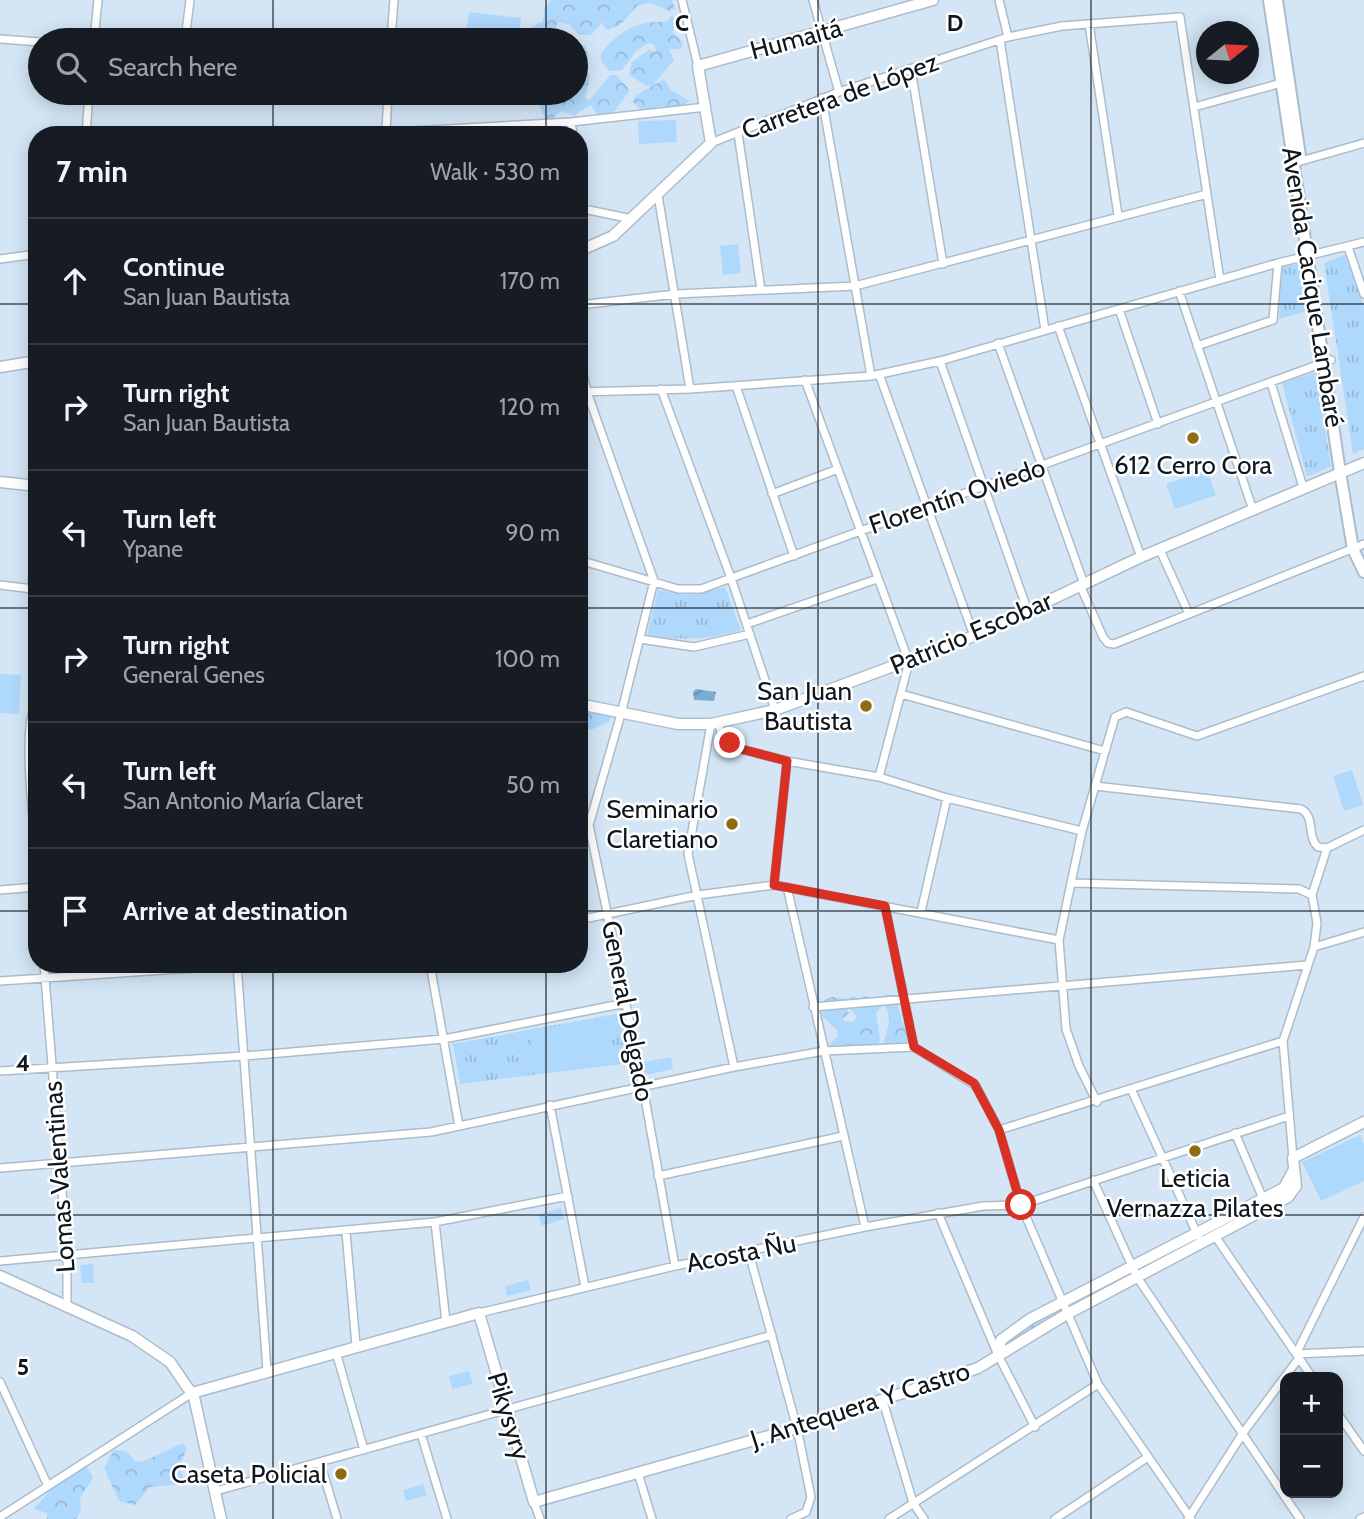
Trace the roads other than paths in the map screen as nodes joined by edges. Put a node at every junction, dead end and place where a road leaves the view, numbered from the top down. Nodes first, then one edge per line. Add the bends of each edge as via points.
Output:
1 (98, 0) edge
2 (190, 0) edge
3 (394, 0) edge
4 (682, 0) edge
5 (813, 0) edge
6 (933, 0) edge
7 (999, 0) edge
8 (1269, 0) edge
9 (1277, 0) edge
10 (1089, 24) junction
11 (95, 28) edge
12 (186, 28) edge
13 (392, 28) edge
14 (822, 32) junction
15 (0, 38) edge
16 (1004, 38) junction
17 (28, 42) edge
18 (698, 66) junction
19 (911, 69) junction
20 (1285, 82) junction
21 (839, 92) junction
22 (822, 98) junction
23 (88, 105) edge
24 (387, 105) edge
25 (706, 107) junction
26 (1195, 107) junction
27 (571, 122) junction
28 (87, 126) edge
29 (386, 126) edge
30 (497, 126) edge
31 (572, 126) edge
32 (738, 133) junction
33 (711, 143) junction
34 (1364, 143) edge
35 (1298, 162) junction
36 (1208, 194) junction
37 (658, 195) junction
38 (588, 209) edge
39 (1118, 215) junction
40 (633, 220) junction
41 (1029, 239) junction
42 (1364, 242) edge
43 (588, 247) edge
44 (1348, 247) junction
45 (28, 255) edge
46 (1311, 255) junction
47 (0, 259) edge
48 (1278, 263) junction
49 (943, 264) junction
50 (1220, 280) junction
51 (855, 286) junction
52 (761, 290) junction
53 (1180, 291) junction
54 (676, 294) junction
55 (1364, 294) edge
56 (588, 304) edge
57 (1119, 309) junction
58 (1058, 326) junction
59 (1045, 330) junction
60 (998, 343) junction
61 (1197, 346) junction
62 (940, 361) junction
63 (1327, 361) junction
64 (28, 363) edge
65 (0, 367) edge
66 (875, 375) junction
67 (805, 380) junction
68 (1271, 383) junction
69 (736, 386) junction
70 (661, 389) junction
71 (690, 389) junction
72 (588, 392) edge
73 (1217, 403) junction
74 (588, 405) edge
75 (1158, 424) junction
76 (1101, 444) junction
77 (1364, 463) edge
78 (1044, 465) junction
79 (838, 469) junction
80 (1344, 471) junction
81 (0, 482) edge
82 (28, 485) edge
83 (983, 486) junction
84 (1303, 487) junction
85 (772, 494) junction
86 (925, 505) junction
87 (1253, 510) junction
88 (860, 529) junction
89 (1360, 549) edge
90 (1160, 550) junction
91 (794, 556) junction
92 (1141, 558) junction
93 (588, 563) edge
94 (1364, 572) edge
95 (731, 578) junction
96 (877, 579) junction
97 (654, 581) junction
98 (1082, 584) junction
99 (0, 585) edge
100 (28, 588) edge
101 (1028, 612) junction
102 (1189, 614) junction
103 (747, 624) junction
104 (750, 634) junction
105 (974, 636) junction
106 (640, 639) junction
107 (909, 662) junction
108 (1364, 676) edge
109 (901, 694) junction
110 (588, 706) edge
111 (775, 710) junction
112 (621, 714) junction
113 (715, 723) junction
114 (1105, 751) junction
115 (787, 761) junction
116 (879, 777) junction
117 (1095, 786) junction
118 (947, 798) junction
119 (1364, 830) edge
120 (1082, 831) junction
121 (1327, 848) junction
122 (1072, 883) junction
123 (774, 885) junction
124 (788, 887) junction
125 (28, 888) edge
126 (0, 890) edge
127 (698, 895) junction
128 (1312, 895) junction
129 (885, 906) junction
130 (920, 912) junction
131 (609, 914) junction
132 (588, 918) edge
133 (1364, 932) edge
134 (1059, 940) junction
135 (1314, 947) junction
136 (1307, 965) junction
137 (45, 973) edge
138 (119, 973) edge
139 (238, 973) edge
140 (432, 973) edge
141 (45, 978) junction
142 (0, 981) edge
143 (1061, 984) junction
144 (902, 999) junction
145 (626, 1003) junction
146 (813, 1007) junction
147 (444, 1039) junction
148 (1283, 1041) junction
149 (914, 1047) junction
150 (824, 1051) junction
151 (244, 1056) junction
152 (734, 1067) junction
153 (51, 1068) junction
154 (0, 1071) edge
155 (643, 1087) junction
156 (1132, 1091) junction
157 (1097, 1102) junction
158 (550, 1105) junction
159 (1289, 1116) junction
160 (1364, 1122) edge
161 (459, 1126) junction
162 (999, 1130) junction
163 (1235, 1133) junction
164 (844, 1136) junction
165 (250, 1148) junction
166 (1161, 1156) junction
167 (57, 1162) junction
168 (1293, 1163) junction
169 (0, 1168) edge
170 (658, 1176) junction
171 (1093, 1180) junction
172 (568, 1196) junction
173 (1265, 1203) junction
174 (1021, 1205) junction
175 (938, 1213) junction
176 (1364, 1217) edge
177 (435, 1222) junction
178 (865, 1227) junction
179 (346, 1231) junction
180 (1215, 1236) junction
181 (257, 1237) junction
182 (1199, 1238) junction
183 (749, 1253) junction
184 (66, 1255) junction
185 (0, 1261) edge
186 (675, 1266) junction
187 (1134, 1272) junction
188 (0, 1276) edge
189 (585, 1287) junction
190 (1063, 1303) junction
191 (67, 1307) junction
192 (479, 1314) junction
193 (1067, 1314) junction
194 (446, 1322) junction
195 (772, 1335) junction
196 (356, 1345) junction
197 (1364, 1351) edge
198 (336, 1352) junction
199 (998, 1355) junction
200 (1297, 1356) junction
201 (267, 1370) junction
202 (1308, 1372) edge
203 (0, 1382) edge
204 (1098, 1384) junction
205 (192, 1393) junction
206 (883, 1401) junction
207 (506, 1410) junction
208 (1343, 1421) edge
209 (797, 1427) junction
210 (1035, 1427) junction
211 (1243, 1433) junction
212 (421, 1434) junction
213 (364, 1450) junction
214 (1364, 1451) edge
215 (1148, 1457) junction
216 (320, 1462) junction
217 (638, 1473) junction
218 (48, 1486) junction
219 (216, 1491) junction
220 (534, 1502) junction
221 (913, 1503) junction
222 (0, 1517) edge
223 (1190, 1518) edge
224 (221, 1519) edge
225 (337, 1519) edge
226 (447, 1519) edge
227 (540, 1519) edge
228 (652, 1519) edge
229 (791, 1519) edge
230 (889, 1519) edge
231 (924, 1519) edge
232 (1055, 1519) edge
233 (1300, 1519) edge

1 - 11 street
2 - 12 street
3 - 13 street
4 - 18 street
5 - 14 street
6 - 14 street, Humaitá
7 - 16 street
8 - 20 main road, Avenida Cacique Lambaré
9 - 20 main road, Avenida Cacique Lambaré
10 - 16 street, Carretera de López
10 - 26 street, Carretera de López via 1181,17
10 - 39 street
14 - 18 street, Humaitá
14 - 21 street
15 - 17 street
16 - 19 street, Carretera de López
16 - 41 street
18 - 25 street
19 - 21 street, Carretera de López
19 - 49 street
20 - 26 street
20 - 35 main road, Avenida Cacique Lambaré
21 - 22 street, Carretera de López
22 - 32 street, Carretera de López
22 - 51 street
23 - 28 street
24 - 29 street
25 - 27 street
25 - 33 street
26 - 36 street
27 - 30 street
27 - 31 street
32 - 33 street, Carretera de López
32 - 52 street
33 - 37 street, Carretera de López
34 - 35 street
35 - 46 main road, Avenida Cacique Lambaré
36 - 39 street
36 - 50 street
37 - 40 street, Carretera de López
37 - 54 street
38 - 40 street
39 - 41 street
40 - 43 street, Carretera de López
41 - 49 street
41 - 59 street
42 - 44 street
44 - 46 street
44 - 55 street
45 - 47 street
46 - 48 street
46 - 63 main road, Avenida Cacique Lambaré
48 - 50 street
48 - 61 street via 1272,320
49 - 51 street
50 - 53 street
51 - 52 street
51 - 66 street
52 - 54 street
53 - 57 street
53 - 61 street
54 - 56 street
54 - 71 street
57 - 58 street
57 - 75 street
58 - 59 street
58 - 76 street
59 - 60 street
60 - 62 street
60 - 78 street
61 - 73 street
62 - 66 street
62 - 83 street
63 - 68 street, Florentín Oviedo
63 - 80 main road, Avenida Cacique Lambaré
64 - 65 street
66 - 67 street
66 - 86 street
67 - 69 street
67 - 79 street
68 - 73 street, Florentín Oviedo
68 - 84 street
69 - 71 street
69 - 85 street
70 - 71 street
70 - 72 street
70 - 95 street
73 - 75 street, Florentín Oviedo
73 - 87 street
74 - 97 street
75 - 76 street, Florentín Oviedo
76 - 78 street, Florentín Oviedo
76 - 92 street
77 - 80 street, Patricio Escobar
78 - 83 street, Florentín Oviedo
78 - 98 street
79 - 85 street
79 - 88 street
80 - 84 street, Patricio Escobar
80 - 89 main road, Avenida Cacique Lambaré
81 - 82 street
83 - 86 street, Florentín Oviedo
83 - 101 street
84 - 87 street, Patricio Escobar
85 - 91 street
86 - 88 street, Florentín Oviedo
86 - 105 street
87 - 90 street, Patricio Escobar
88 - 91 street, Florentín Oviedo
88 - 96 street
89 - 94 main road, Avenida Cacique Lambaré
89 - 102 street
90 - 92 street, Patricio Escobar
90 - 102 street
91 - 95 street, Florentín Oviedo
92 - 98 street, Patricio Escobar
93 - 97 street, Florentín Oviedo
95 - 97 street, Florentín Oviedo via 691,589
95 - 103 street
96 - 103 street
96 - 107 street
97 - 106 street, General Delgado
98 - 101 street, Patricio Escobar
98 - 102 street via 1106,642 1114,644
99 - 100 street
101 - 105 street, Patricio Escobar
103 - 104 street
104 - 106 street via 694,647
104 - 111 street
105 - 107 street, Patricio Escobar
106 - 112 street, General Delgado
107 - 109 street
107 - 111 street, Patricio Escobar
108 - 114 street via 1197,736 1120,712
109 - 114 street
109 - 116 street
110 - 112 street, Patricio Escobar
111 - 113 street, Patricio Escobar
112 - 113 street, Patricio Escobar via 678,724
112 - 131 street, General Delgado via 589,825
113 - 115 street via 737,748
113 - 127 street via 688,852
114 - 117 street
115 - 116 street
115 - 123 street
116 - 118 street
117 - 120 street
117 - 121 street via 1301,808 1308,814 1313,843
118 - 120 street
118 - 130 street
119 - 121 street
120 - 122 street
121 - 128 street
122 - 128 street via 1299,889
122 - 134 street
123 - 124 street
123 - 127 street
124 - 129 street
124 - 146 street
125 - 126 street
127 - 131 street
127 - 152 street
128 - 135 street via 1317,923
129 - 130 street
129 - 144 street
130 - 134 street
131 - 132 street
131 - 145 street, General Delgado
133 - 135 street
134 - 143 street
135 - 136 street
136 - 143 street
136 - 148 street
137 - 141 street, Lomas Valentinas
138 - 141 street
139 - 151 street
140 - 147 street
141 - 142 street
141 - 153 street, Lomas Valentinas
143 - 144 street
143 - 157 street via 1069,1040
144 - 146 street
144 - 149 street
145 - 147 street
145 - 155 street, General Delgado
146 - 150 street
147 - 151 street
147 - 161 street
148 - 156 street
148 - 159 street
149 - 150 street
149 - 162 street via 974,1083
150 - 152 street
150 - 164 street
151 - 153 street
151 - 165 street
152 - 155 street
153 - 154 street
153 - 167 street, Lomas Valentinas
155 - 158 street
155 - 170 street, General Delgado
156 - 157 street
156 - 166 street
157 - 162 street
158 - 161 street
158 - 172 street
159 - 163 street, Acosta Ñu
159 - 168 street
160 - 168 street
161 - 165 street
162 - 174 street
163 - 166 street, Acosta Ñu
163 - 173 street
164 - 170 street
164 - 178 street
165 - 167 street
165 - 181 street
166 - 171 street, Acosta Ñu
166 - 182 street
167 - 169 street
167 - 184 street, Lomas Valentinas
168 - 173 street, J. Antequera Y Castro via 1293,1192
170 - 186 street, General Delgado
171 - 174 street, Acosta Ñu
171 - 187 street
172 - 177 street
172 - 189 street
173 - 180 street, J. Antequera Y Castro
173 - 182 street, J. Antequera Y Castro
174 - 175 street, Acosta Ñu
174 - 190 street
175 - 178 street, Acosta Ñu
175 - 199 street
176 - 200 street
177 - 179 street
177 - 194 street
178 - 183 street, Acosta Ñu
179 - 181 street
179 - 196 street
180 - 182 street, J. Antequera Y Castro
180 - 200 street
181 - 184 street
181 - 201 street
182 - 187 street, J. Antequera Y Castro
183 - 186 street, Acosta Ñu
183 - 195 street
184 - 185 street
184 - 191 street, Lomas Valentinas
186 - 189 street, Acosta Ñu
187 - 190 street, J. Antequera Y Castro
187 - 193 street, J. Antequera Y Castro
187 - 211 street
188 - 191 street
189 - 192 street, Acosta Ñu
190 - 193 street
190 - 199 street, J. Antequera Y Castro via 1001,1340
191 - 205 street via 132,1336 170,1362
192 - 194 street, Acosta Ñu
192 - 207 street, Pikysyry
193 - 199 street, J. Antequera Y Castro
193 - 204 street
194 - 196 street, Acosta Ñu
195 - 207 street
195 - 209 street
196 - 198 street, Acosta Ñu
197 - 200 street
198 - 201 street, Acosta Ñu
198 - 213 street
199 - 206 street, J. Antequera Y Castro via 978,1368
199 - 210 street
200 - 202 street
200 - 211 street
201 - 205 street, Acosta Ñu
203 - 218 street
204 - 210 street
204 - 215 street
205 - 218 street
205 - 219 street
206 - 209 street, J. Antequera Y Castro
206 - 221 street
207 - 212 street
207 - 220 street, Pikysyry
208 - 214 street
209 - 217 street, J. Antequera Y Castro
209 - 229 street via 811,1504
210 - 221 street
211 - 223 street
211 - 233 street
212 - 213 street
212 - 226 street
213 - 216 street
215 - 223 street
215 - 232 street
216 - 219 street
216 - 225 street
217 - 220 street, J. Antequera Y Castro
217 - 228 street
218 - 222 street
219 - 224 street
220 - 227 street, Pikysyry
221 - 230 street
221 - 231 street

